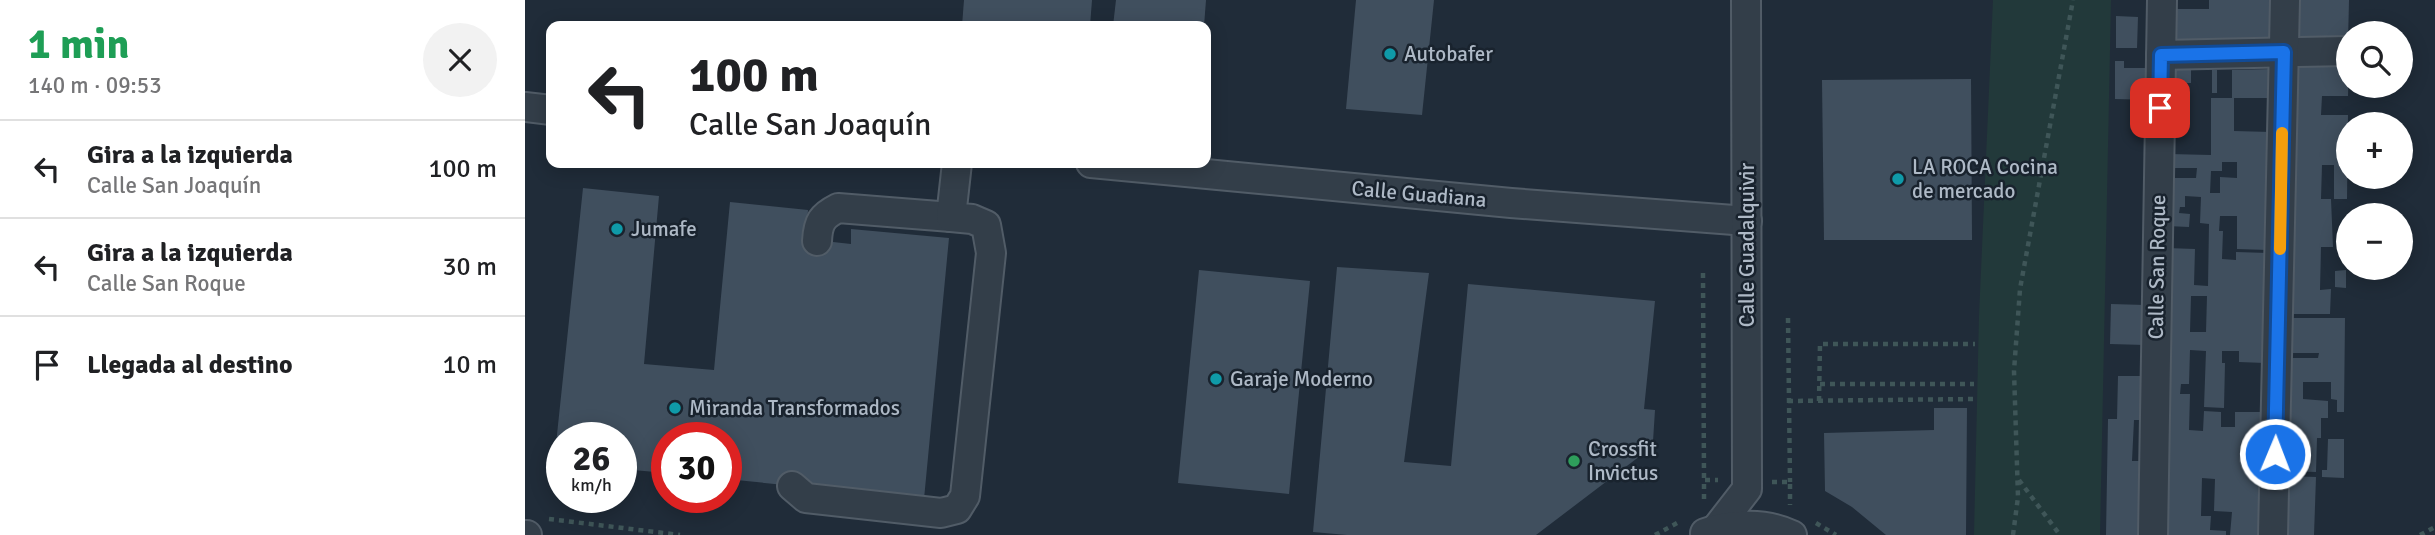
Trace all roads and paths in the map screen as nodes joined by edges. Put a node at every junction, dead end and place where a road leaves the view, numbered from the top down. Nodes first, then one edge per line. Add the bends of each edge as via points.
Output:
1 (1746, 0) edge
2 (2073, 0) edge
3 (2162, 0) edge
4 (2285, 0) edge
5 (2336, 51) edge
6 (2284, 52) junction
7 (2161, 55) junction
8 (525, 107) edge
9 (546, 109) edge
10 (956, 168) edge
11 (1144, 168) edge
12 (951, 217) junction
13 (1747, 221) junction
14 (817, 241) dead end
15 (1703, 273) dead end
16 (1789, 318) dead end
17 (1975, 344) dead end
18 (1820, 384) junction
19 (1974, 384) dead end
20 (1975, 399) dead end
21 (1789, 401) junction
22 (1819, 401) junction
23 (2018, 479) junction
24 (1704, 480) dead end
25 (1790, 482) dead end
26 (792, 486) dead end
27 (1747, 489) junction
28 (2435, 527) edge
29 (530, 529) edge
30 (1708, 532) edge
31 (1788, 533) edge
32 (680, 535) edge
33 (2013, 535) edge
34 (2060, 535) edge
35 (2153, 535) edge
36 (2273, 535) edge
37 (2420, 535) edge

1 - 13 street, Calle Guadalquivir
2 - 23 path via 2020,289 2014,371
3 - 7 street, Calle San Roque
4 - 6 street
5 - 6 street
6 - 7 street
6 - 36 street
7 - 35 street, Calle San Roque
8 - 9 street
10 - 12 street
11 - 13 street, Calle Guadiana
12 - 14 street via 838,208 824,215
12 - 26 street via 986,225 991,253 965,496 957,509 941,513 806,498
13 - 27 street, Calle Guadalquivir
15 - 24 path
16 - 21 path
17 - 18 path via 1820,344
18 - 19 path
18 - 22 path
20 - 22 path
21 - 22 path
21 - 25 path
23 - 33 path
23 - 34 path
27 - 30 street
27 - 31 street
28 - 37 path
29 - 32 path via 599,527
30 - 31 street via 1754,526

